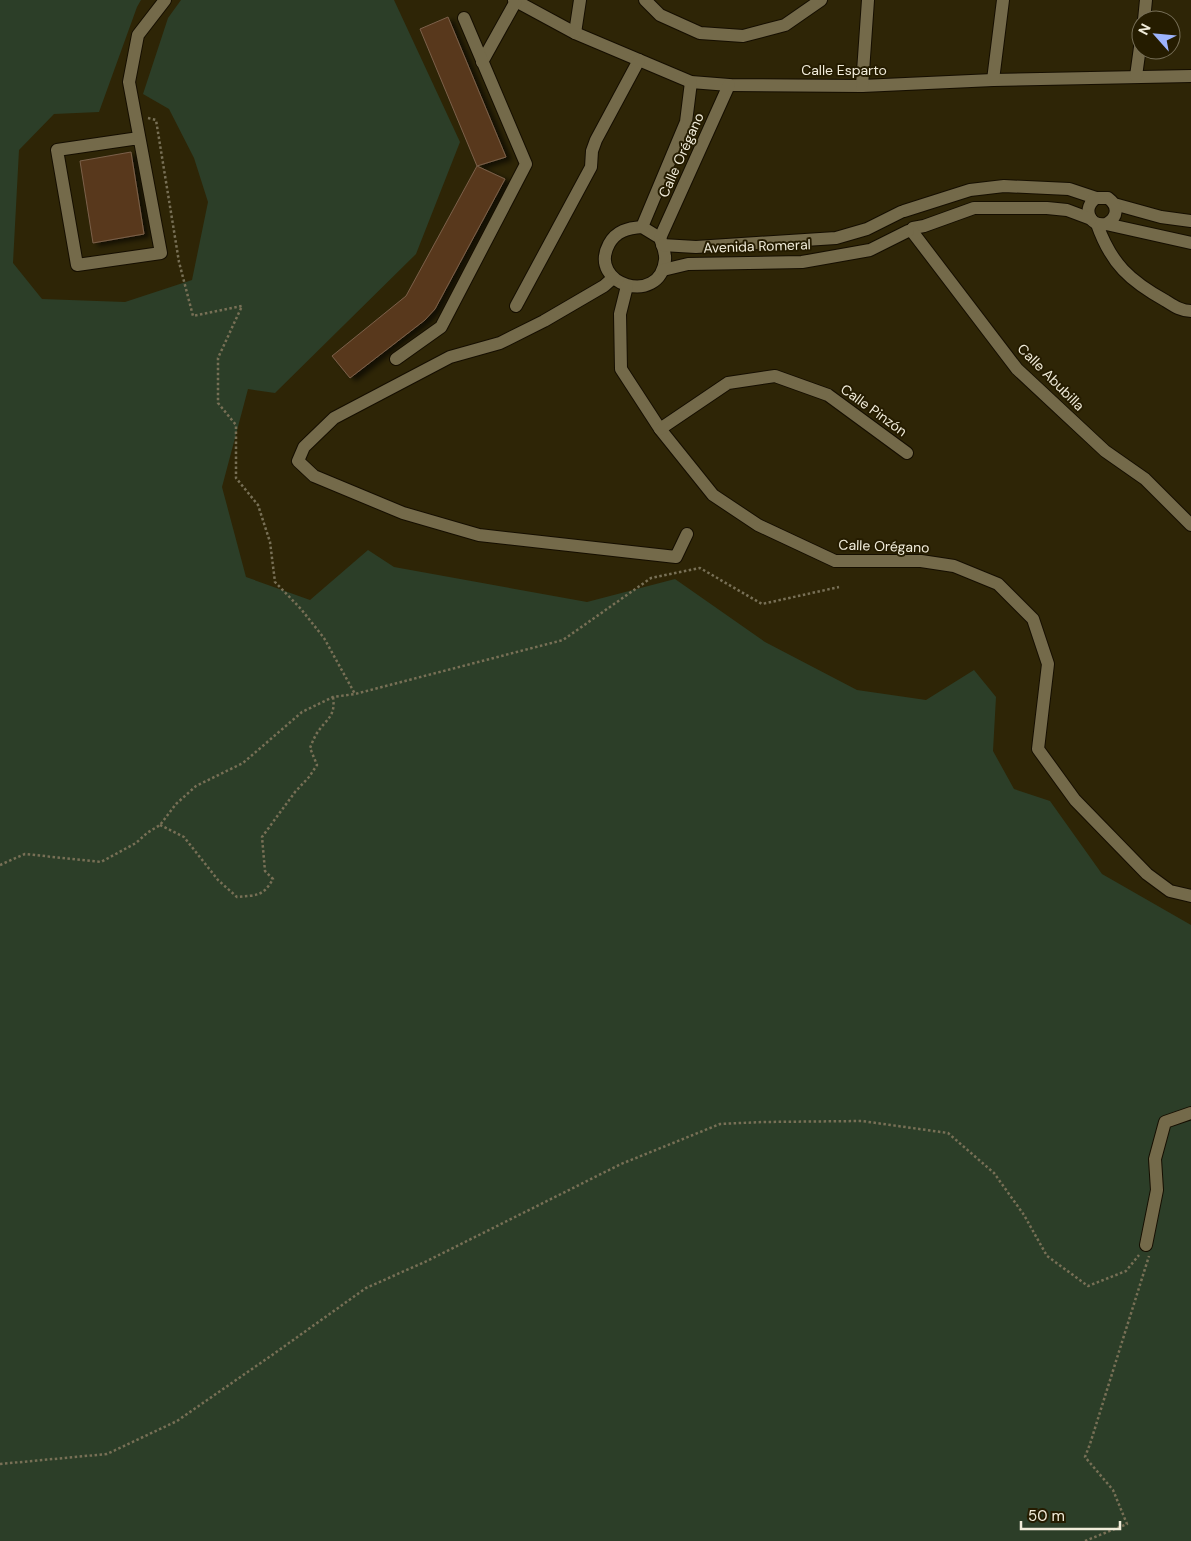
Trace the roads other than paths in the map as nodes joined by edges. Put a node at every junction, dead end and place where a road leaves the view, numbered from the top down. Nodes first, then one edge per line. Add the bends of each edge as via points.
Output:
1 (165, 0) edge
2 (580, 0) edge
3 (645, 0) edge
4 (821, 0) edge
5 (868, 0) edge
6 (1003, 0) edge
7 (515, 1) edge
8 (464, 18) dead end
9 (574, 32) junction
10 (639, 60) junction
11 (1138, 60) edge
12 (482, 62) junction
13 (1136, 76) junction
14 (1191, 76) edge
15 (994, 80) junction
16 (691, 82) junction
17 (729, 85) junction
18 (862, 86) junction
19 (139, 138) junction
20 (1096, 198) junction
21 (1114, 204) junction
22 (902, 212) junction
23 (1191, 221) edge
24 (1098, 223) junction
25 (642, 227) junction
26 (911, 230) junction
27 (661, 241) junction
28 (1191, 243) edge
29 (662, 270) junction
30 (613, 278) junction
31 (627, 286) junction
32 (516, 306) dead end
33 (1191, 311) edge
34 (396, 359) dead end
35 (660, 429) junction
36 (907, 452) dead end
37 (1191, 525) edge
38 (687, 534) dead end
39 (1191, 896) edge
40 (1191, 1114) edge
41 (1146, 1245) road end

1 - 19 street via 138,35 129,82
2 - 9 street
3 - 4 street via 660,15 700,33 743,36 785,25
5 - 18 street
6 - 15 street
7 - 9 street, Calle Esparto
7 - 12 street
8 - 12 street
9 - 10 street, Calle Esparto
10 - 16 street, Calle Esparto
10 - 32 street via 596,140 591,168
11 - 13 street
12 - 34 street via 526,164 441,327
13 - 14 street, Calle Esparto
13 - 15 street, Calle Esparto
15 - 18 street, Calle Esparto
16 - 17 street, Calle Esparto
16 - 25 street, Calle Orégano via 686,122
17 - 18 street, Calle Esparto
17 - 27 street, Calle Orégano
19 - 19 street via 161,253 77,265 57,150
20 - 21 street via 1104,197
20 - 22 street, Avenida Romeral via 1069,189 1004,186 970,190
20 - 24 street via 1088,208
21 - 23 street via 1161,217
21 - 24 street via 1113,220
22 - 26 street, Calle Abubilla via 895,223 898,229
22 - 27 street, Avenida Romeral via 867,229 836,238 696,247
24 - 26 street, Avenida Romeral via 1067,210 974,208
24 - 28 street, Avenida Romeral
24 - 33 street via 1106,246 1120,268 1149,292 1184,311
25 - 27 street
25 - 30 street via 630,228 612,239 605,259
26 - 29 street, Avenida Romeral via 870,250 802,262 688,264
26 - 37 street, Calle Abubilla via 1017,369 1105,451 1145,479
27 - 29 street via 665,260
29 - 31 street via 649,284
30 - 31 street
30 - 38 street via 500,344 450,357 334,418 304,447 298,461 314,476 403,513 479,535 676,557
31 - 35 street, Calle Orégano via 620,314 621,369
35 - 36 street, Calle Pinzón via 728,383 775,376 828,395
35 - 39 street, Calle Orégano via 713,495 758,525 834,561 930,562 954,566 998,584 1033,619 1048,664 1038,749 1075,800 1147,874 1170,891
40 - 41 street via 1165,1122 1155,1159 1157,1190

